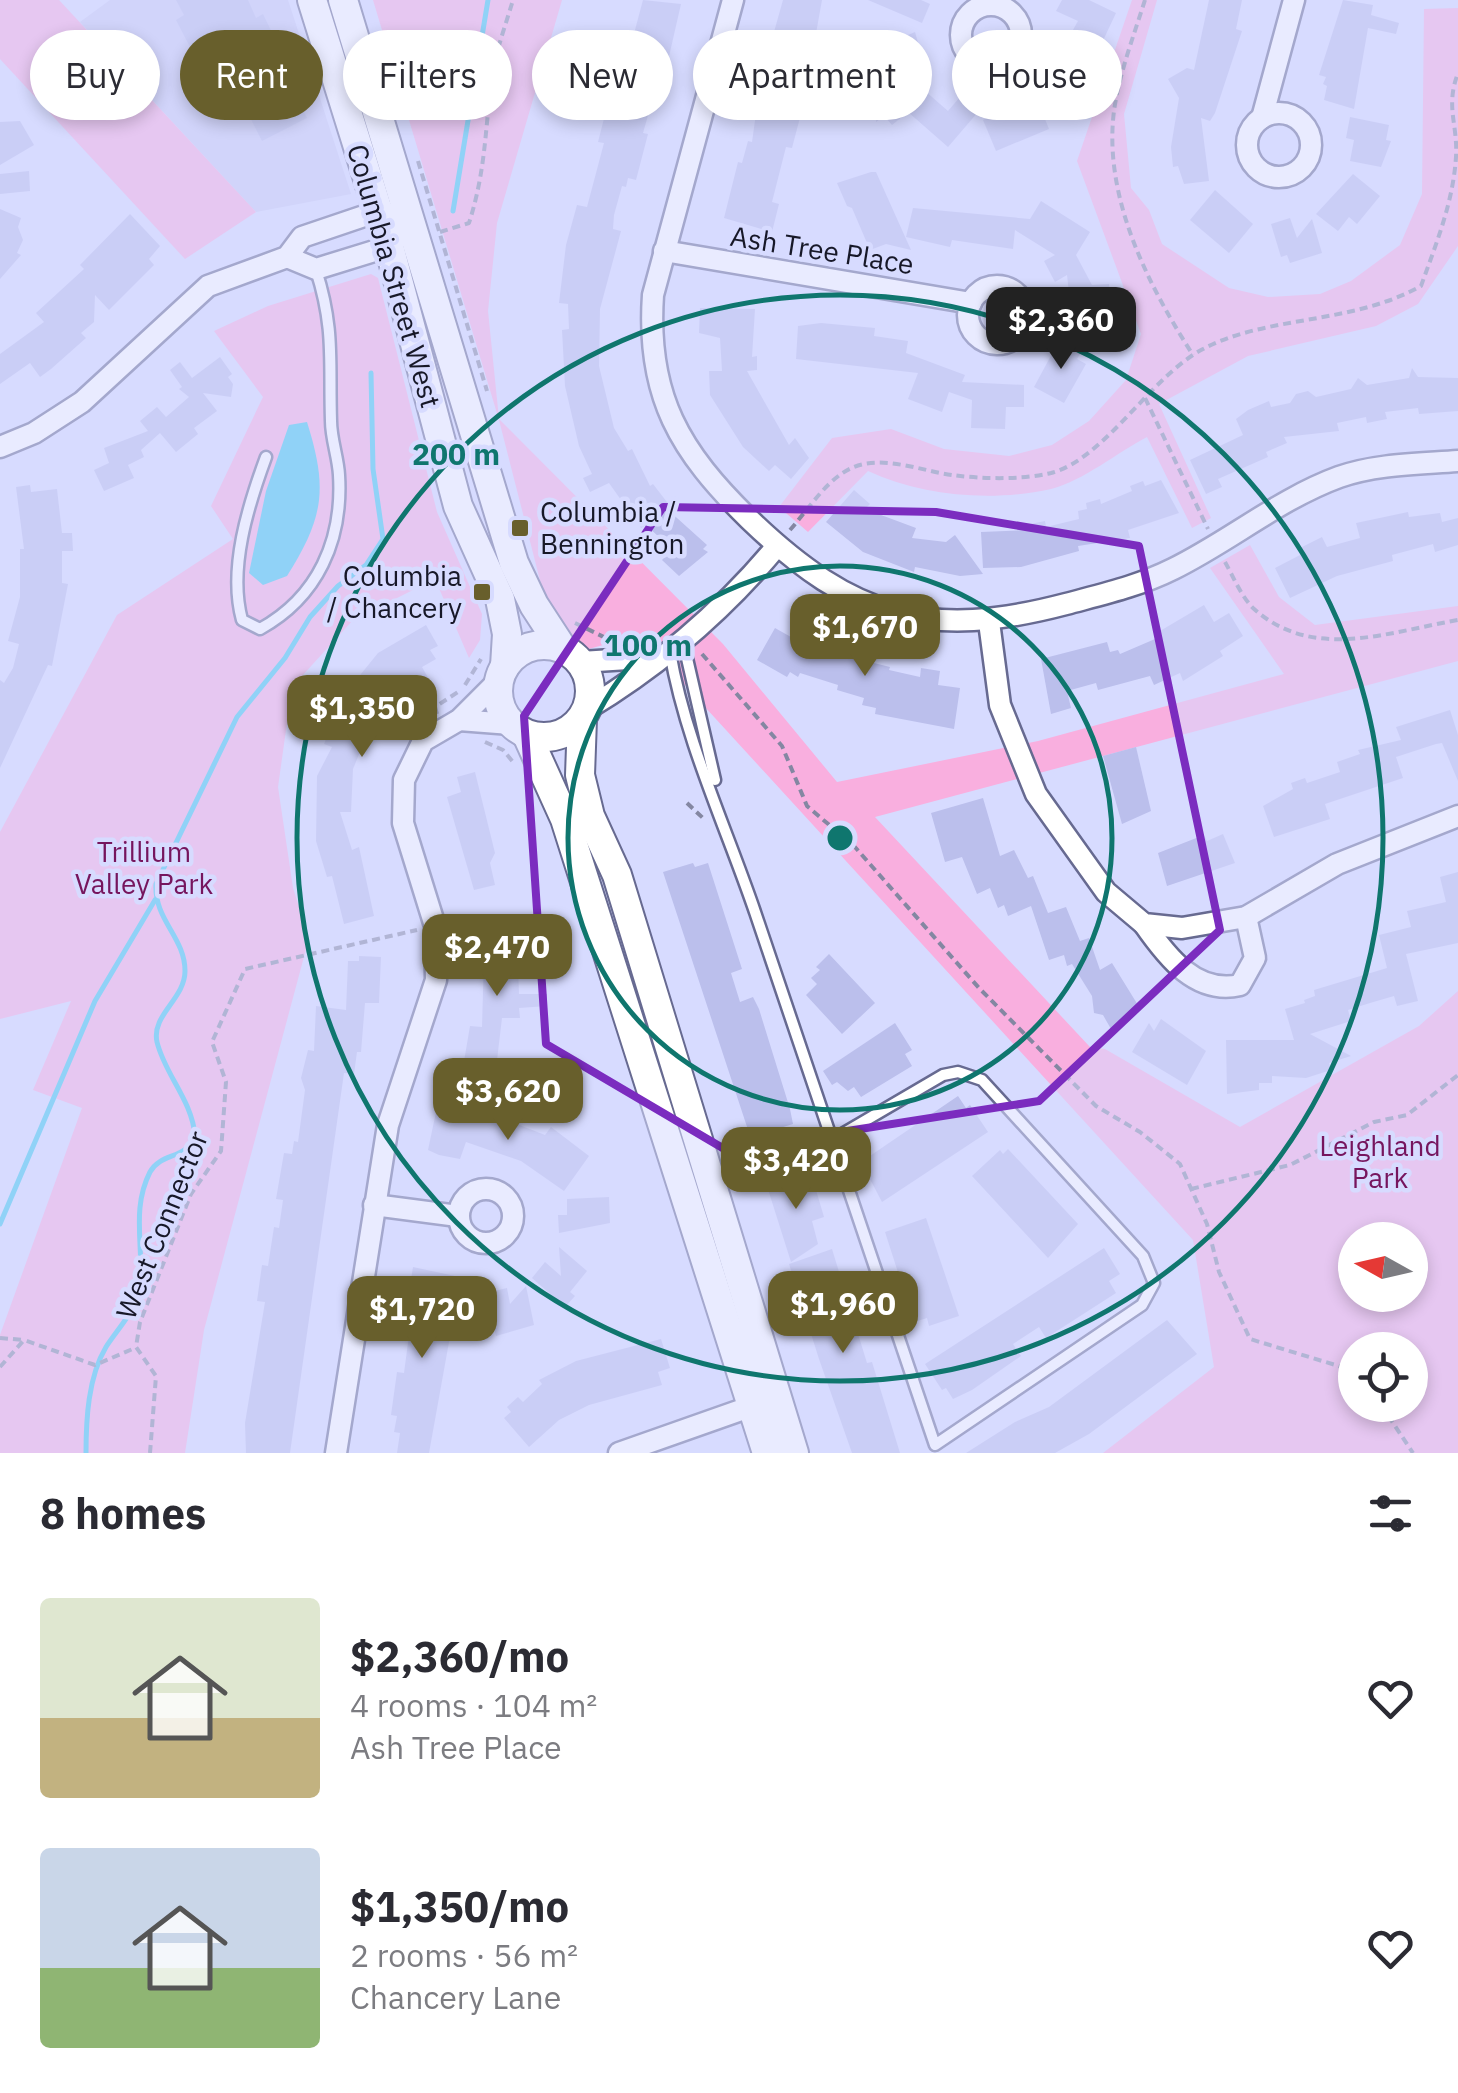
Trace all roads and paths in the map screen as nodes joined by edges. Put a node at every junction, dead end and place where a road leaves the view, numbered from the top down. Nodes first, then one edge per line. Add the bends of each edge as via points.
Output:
1 (312, 0) edge
2 (342, 0) edge
3 (513, 0) edge
4 (733, 0) edge
5 (1146, 0) edge
6 (1294, 0) edge
7 (1458, 73) edge
8 (1262, 118) dead end
9 (378, 211) junction
10 (411, 219) junction
11 (440, 232) dead end
12 (389, 246) junction
13 (664, 252) junction
14 (287, 257) junction
15 (316, 268) junction
16 (970, 303) dead end
17 (1192, 355) junction
18 (1145, 398) junction
19 (0, 446) edge
20 (266, 458) dead end
21 (1458, 462) edge
22 (1209, 532) dead end
23 (783, 538) junction
24 (1223, 558) dead end
25 (814, 604) dead end
26 (569, 617) dead end
27 (1458, 620) edge
28 (989, 622) junction
29 (627, 636) dead end
30 (794, 640) dead end
31 (676, 646) junction
32 (572, 655) junction
33 (496, 666) junction
34 (434, 707) dead end
35 (584, 714) junction
36 (459, 720) junction
37 (519, 729) junction
38 (478, 738) dead end
39 (522, 772) dead end
40 (1458, 816) edge
41 (727, 830) junction
42 (1246, 917) junction
43 (1144, 924) junction
44 (435, 926) junction
45 (1458, 1075) edge
46 (832, 1140) junction
47 (709, 1178) junction
48 (1191, 1188) junction
49 (374, 1205) junction
50 (458, 1216) dead end
51 (0, 1338) edge
52 (24, 1340) junction
53 (136, 1347) junction
54 (1338, 1365) edge
55 (0, 1367) edge
56 (764, 1402) junction
57 (1392, 1422) edge
58 (933, 1449) edge
59 (150, 1453) edge
60 (336, 1453) edge
61 (618, 1453) edge
62 (767, 1453) edge
63 (794, 1453) edge
64 (1413, 1453) edge

1 - 9 main road, Columbia Street West
2 - 10 main road, Columbia Street West
3 - 11 path via 490,81 489,139 476,204 469,224
4 - 13 street
5 - 17 path via 1114,111 1114,167 1132,240
6 - 8 street
7 - 17 path via 1449,100 1456,154 1448,210 1421,286 1386,305 1230,338
9 - 10 street
9 - 12 main road, Columbia Street West
9 - 14 street via 302,237
10 - 12 street
10 - 32 main road, Columbia Street West via 514,563 534,605
12 - 15 street
12 - 33 main road, Columbia Street West via 458,506 500,600 507,634
13 - 16 street, Ash Tree Place
13 - 23 street via 650,335 673,427 714,485
14 - 15 street
14 - 19 street via 208,286 82,402
15 - 20 lane via 331,318 331,425 340,474 336,535 320,574 288,614 260,629 242,620 234,590
17 - 18 path
18 - 22 path
18 - 23 path via 1073,464 1050,473 982,477 890,463 853,467
21 - 28 street via 1393,465 1340,477 1135,586
23 - 28 street via 819,578 876,608 925,620
23 - 31 street via 718,613
24 - 27 path via 1251,606 1291,635 1325,642
25 - 30 path via 798,620
26 - 29 path via 590,634
28 - 43 street via 1000,705 1036,794 1106,892
31 - 32 street
31 - 35 street
31 - 41 lane
31 - 41 lane via 675,681
31 - 48 path via 707,663 782,746 808,806 854,846 979,988 1096,1106 1180,1164
32 - 33 main road via 550,644 524,648
32 - 35 main road via 590,684
33 - 34 path
33 - 36 street
33 - 37 main road via 499,704
35 - 37 main road via 557,736
35 - 47 main road via 577,755 590,816 618,875
36 - 37 street
36 - 44 street via 424,741 402,791 404,823
37 - 56 main road via 565,819
38 - 39 path via 503,750
40 - 42 street via 1337,864
41 - 46 lane
42 - 43 street via 1182,928
42 - 43 street via 1255,958 1240,985 1220,990 1177,964
44 - 49 street via 436,980 388,1125
44 - 53 path, West Connector via 245,970 212,1042 226,1082 220,1151 191,1194
45 - 48 path via 1407,1115 1374,1122 1290,1165
46 - 47 lane
46 - 58 lane
46 - 58 lane via 943,1075 972,1074 1152,1273 1151,1294 1142,1305
47 - 56 main road
48 - 54 path via 1250,1339
49 - 50 street
49 - 60 street
51 - 52 path
52 - 53 path via 97,1365
52 - 55 path
53 - 59 path, West Connector via 156,1376
56 - 61 street
56 - 62 main road
56 - 63 main road
57 - 64 path

